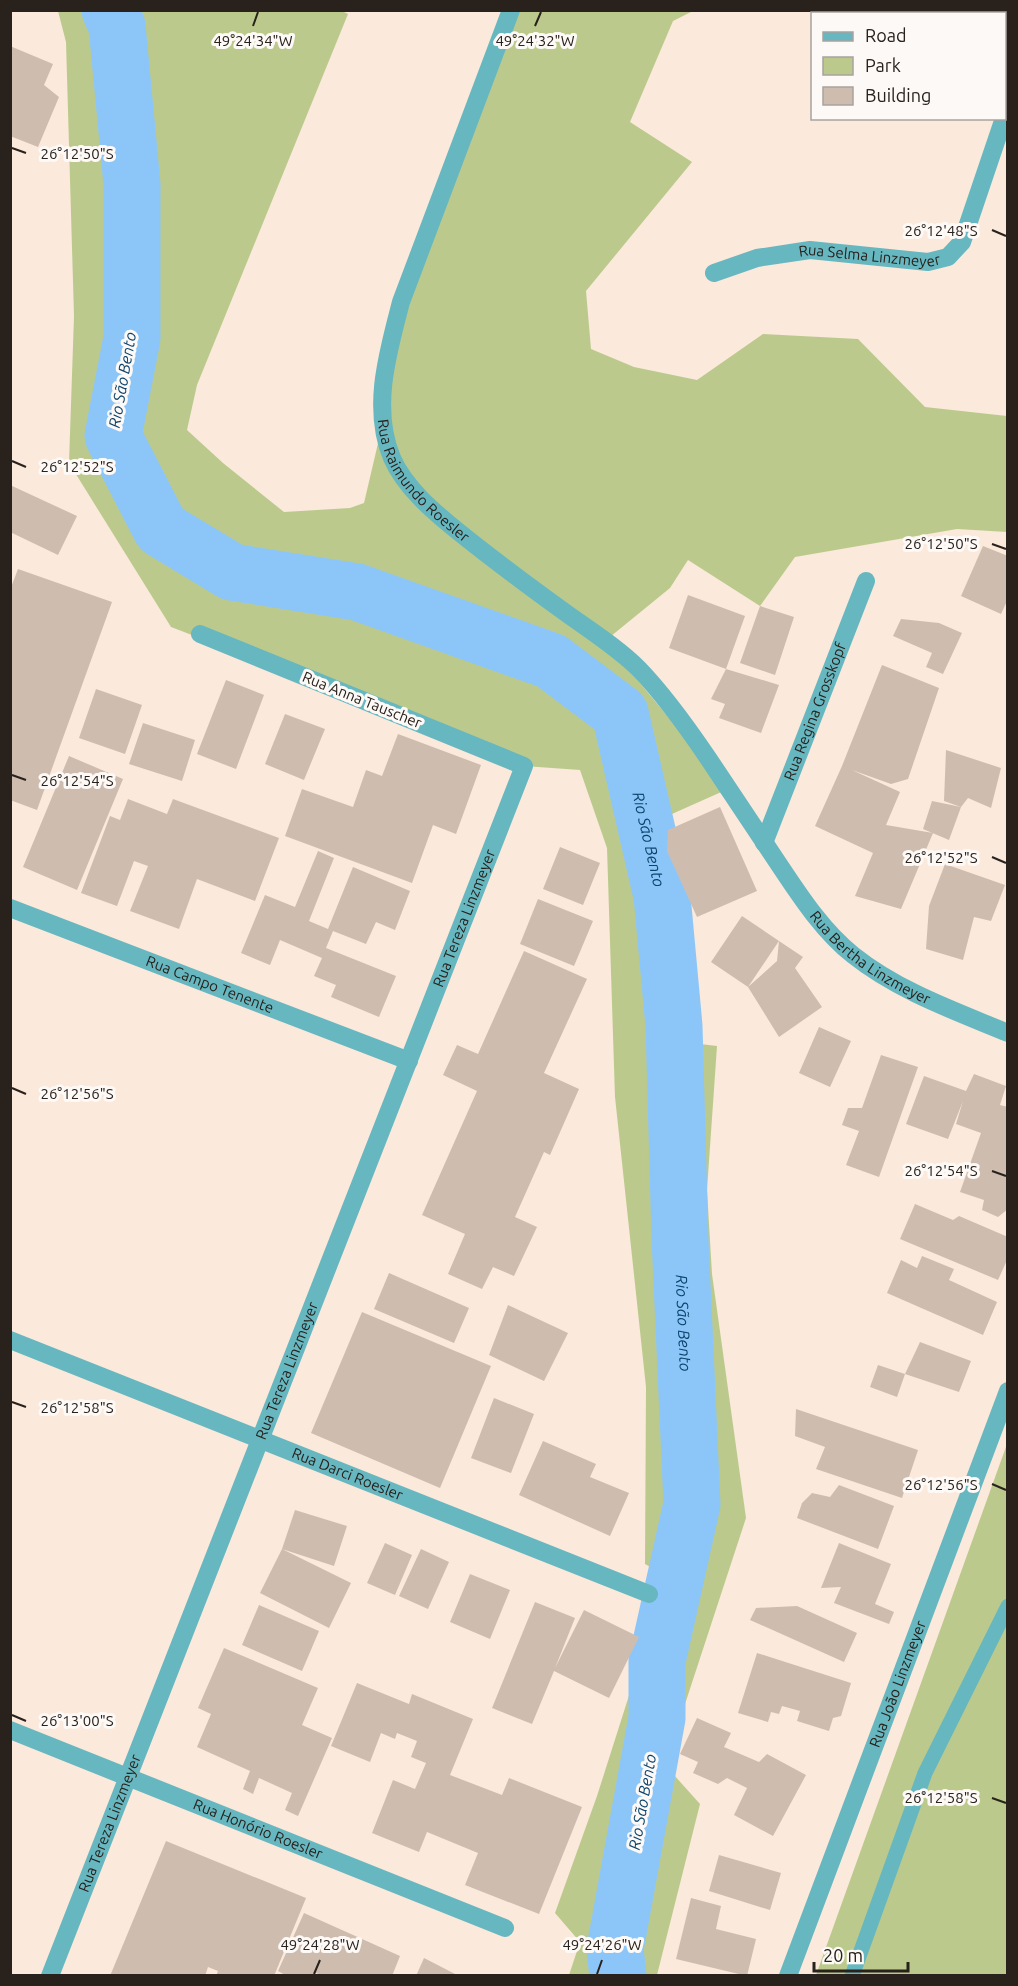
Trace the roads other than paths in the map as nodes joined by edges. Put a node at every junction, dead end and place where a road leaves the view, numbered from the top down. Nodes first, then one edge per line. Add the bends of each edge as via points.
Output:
1 (511, 10) edge
2 (1003, 120) edge
3 (714, 273) dead end
4 (866, 581) dead end
5 (200, 634) dead end
6 (524, 766) joint
7 (764, 843) junction
8 (10, 908) edge
9 (1008, 1033) edge
10 (409, 1061) junction
11 (10, 1340) edge
12 (1008, 1391) edge
13 (260, 1439) junction
14 (649, 1594) dead end
15 (1008, 1606) edge
16 (10, 1730) edge
17 (128, 1777) junction
18 (505, 1928) dead end
19 (50, 1976) edge
20 (788, 1976) edge
21 (852, 1976) edge

1 - 7 street, Rua Raimundo Roesler via 401,302 382,389 383,422 392,458 411,488 443,519 638,668 689,731
2 - 3 street, Rua Selma Linzmeyer via 962,242 948,257 928,262 810,250 757,258
4 - 7 street, Rua Regina Grosskopf
5 - 6 street, Rua Anna Tauscher
6 - 10 street, Rua Tereza Linzmeyer
7 - 9 street, Rua Bertha Linzmeyer via 806,904 852,954 921,997
8 - 10 street, Rua Campo Tenente
10 - 13 street, Rua Tereza Linzmeyer
11 - 13 street, Rua Darci Roesler
12 - 20 street, Rua João Linzmeyer
13 - 14 street, Rua Darci Roesler
13 - 17 street, Rua Tereza Linzmeyer
15 - 21 lane via 925,1773
16 - 17 street, Rua Honório Roesler
17 - 18 street, Rua Honório Roesler
17 - 19 street, Rua Tereza Linzmeyer

